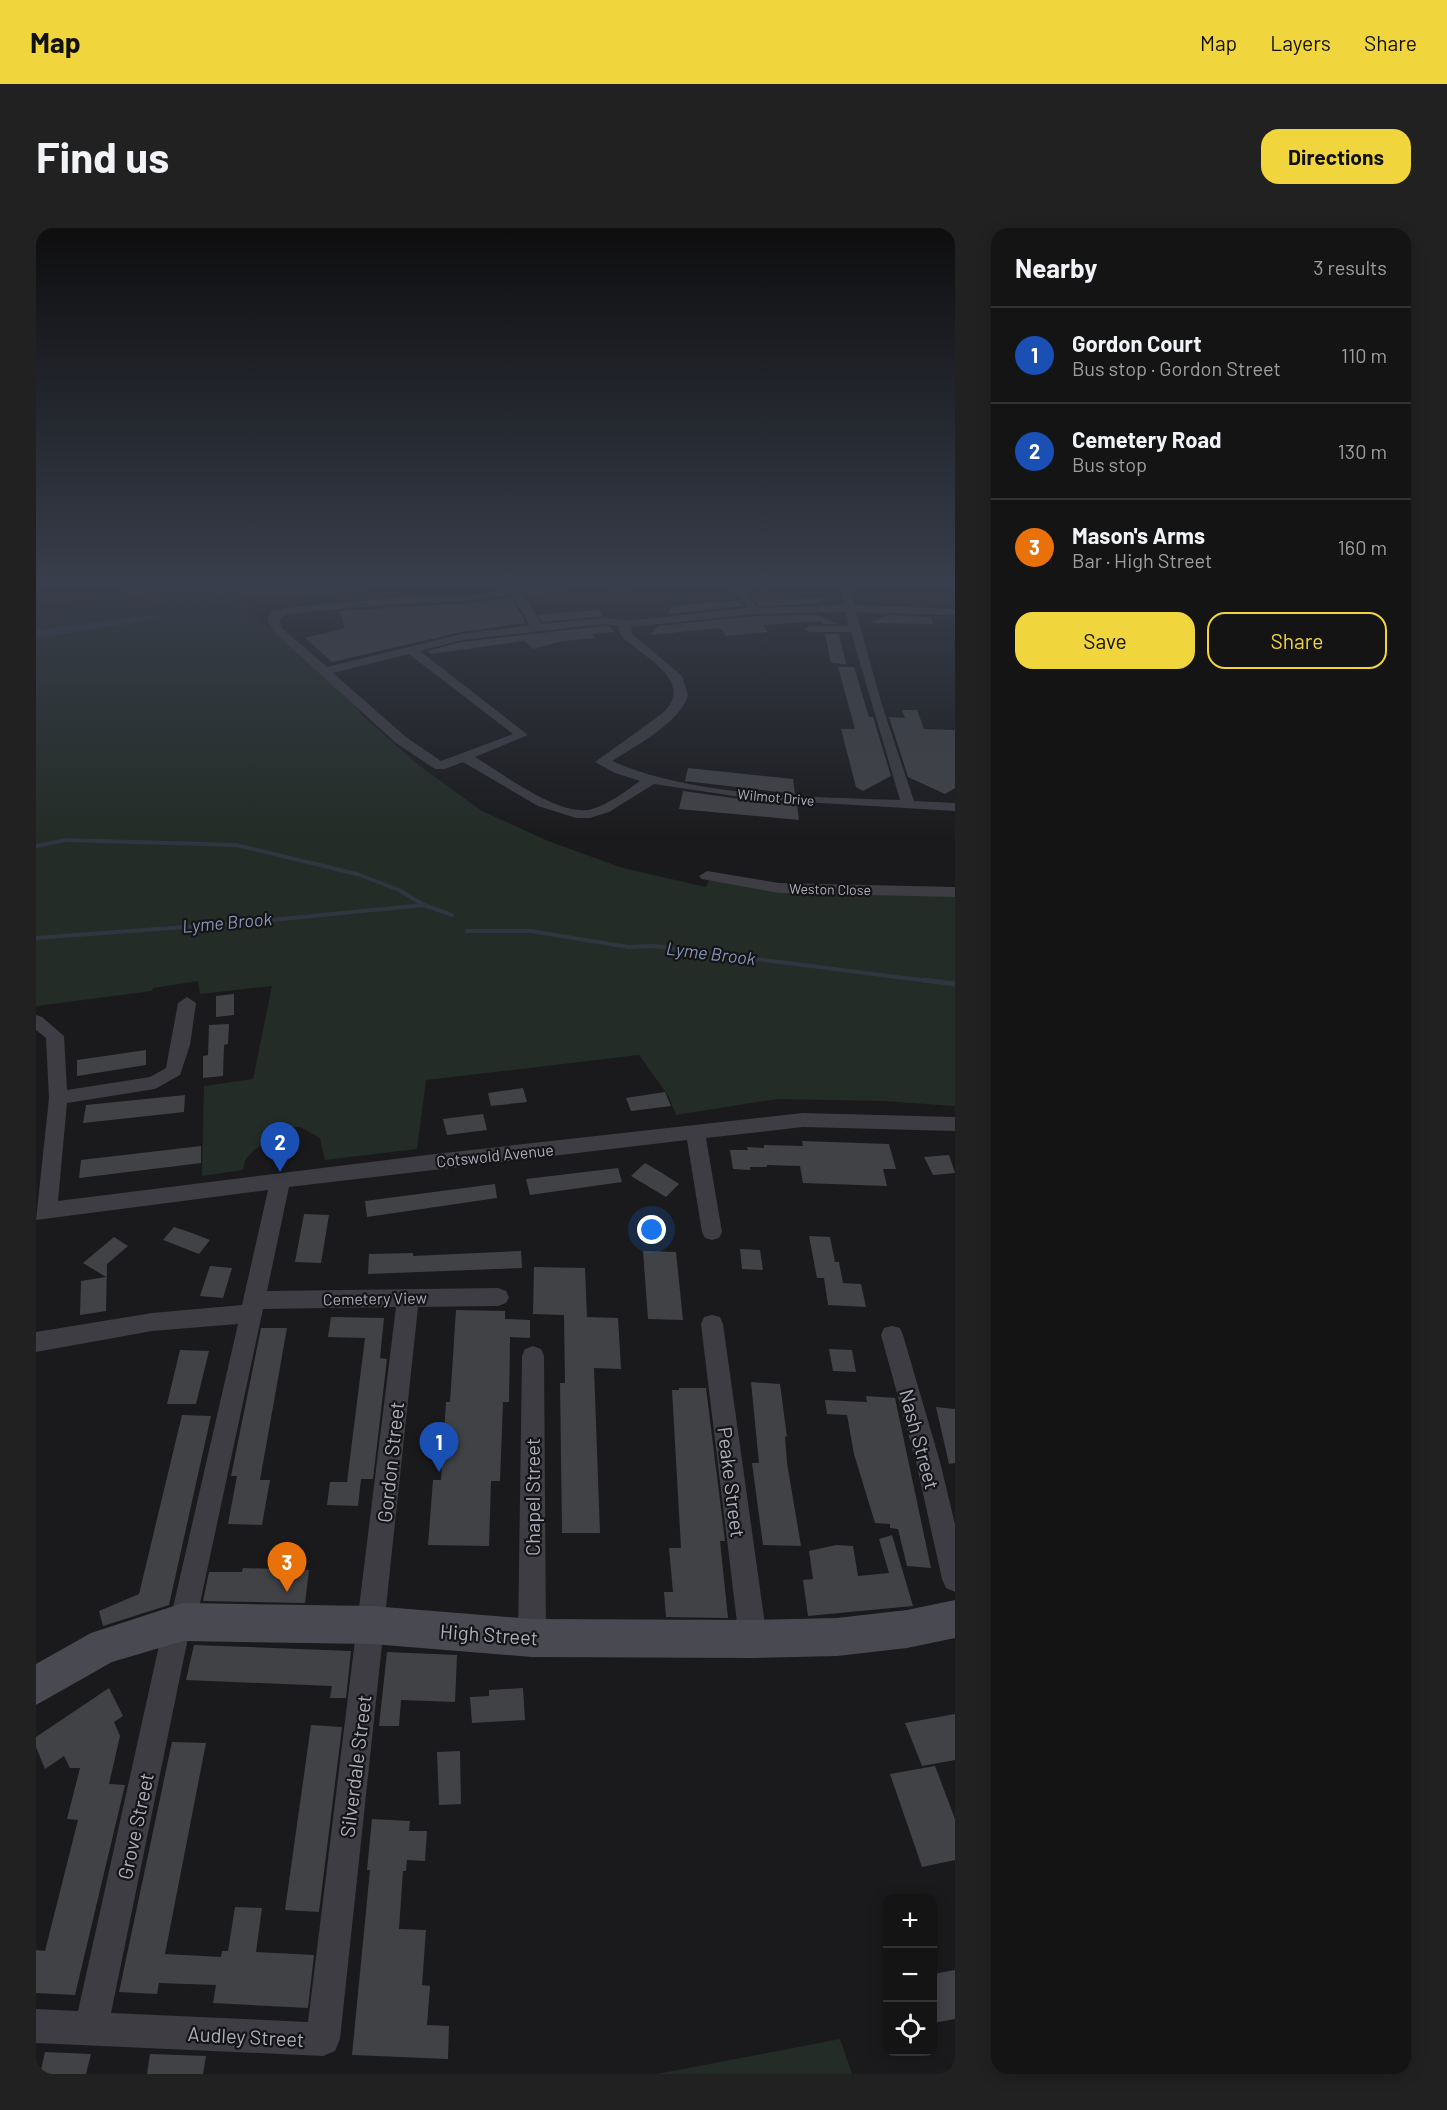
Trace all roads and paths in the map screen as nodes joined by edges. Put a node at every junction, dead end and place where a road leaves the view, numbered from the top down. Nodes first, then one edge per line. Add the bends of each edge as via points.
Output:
1 (323, 668) edge
2 (337, 668) edge
3 (435, 668) edge
4 (665, 668) edge
5 (867, 668) edge
6 (326, 671) junction
7 (465, 757) junction
8 (651, 780) junction
9 (908, 805) junction
10 (955, 807) edge
11 (707, 876) dead end
12 (955, 892) edge
13 (186, 1003) dead end
14 (36, 1021) edge
15 (58, 1098) junction
16 (955, 1124) edge
17 (696, 1132) junction
18 (280, 1182) junction
19 (41, 1211) edge
20 (711, 1232) dead end
21 (498, 1297) dead end
22 (408, 1298) junction
23 (250, 1307) junction
24 (712, 1324) dead end
25 (892, 1335) dead end
26 (36, 1342) edge
27 (533, 1356) dead end
28 (955, 1579) edge
29 (955, 1619) edge
30 (181, 1622) junction
31 (372, 1625) junction
32 (532, 1638) junction
33 (753, 1639) junction
34 (36, 1686) edge
35 (337, 1907) joint
36 (36, 2026) edge
37 (91, 2029) junction

1 - 6 street
2 - 6 street
3 - 7 street via 522,735
4 - 8 street, Wilmot Drive via 682,687 681,700 671,712 602,762
5 - 9 street
6 - 7 street via 401,740 441,766
7 - 8 street via 528,794 578,815 593,814
8 - 9 street, Wilmot Drive via 734,793
9 - 10 street, Wilmot Drive
11 - 12 street, Weston Close via 779,888
13 - 15 street via 174,1071 155,1083
14 - 15 street via 55,1036
15 - 19 street
16 - 17 street, Cotswold Avenue via 802,1120
17 - 18 street, Cotswold Avenue
17 - 20 street
18 - 19 street, Cotswold Avenue
18 - 23 street, Grove Street
21 - 22 street, Cemetery View
22 - 23 street, Cemetery View
22 - 31 street, Gordon Street
23 - 26 street, Cemetery View
23 - 30 street, Grove Street
24 - 33 street, Peake Street
25 - 28 street, Nash Street via 928,1462
27 - 32 street, Chapel Street
29 - 33 main road, High Street via 849,1635
30 - 31 main road, High Street
30 - 34 main road, High Street via 104,1646
30 - 37 street, Grove Street
31 - 32 main road, High Street
31 - 35 street, Silverdale Street
32 - 33 main road, High Street
35 - 37 street, Audley Street via 323,2039
36 - 37 street, Audley Street

